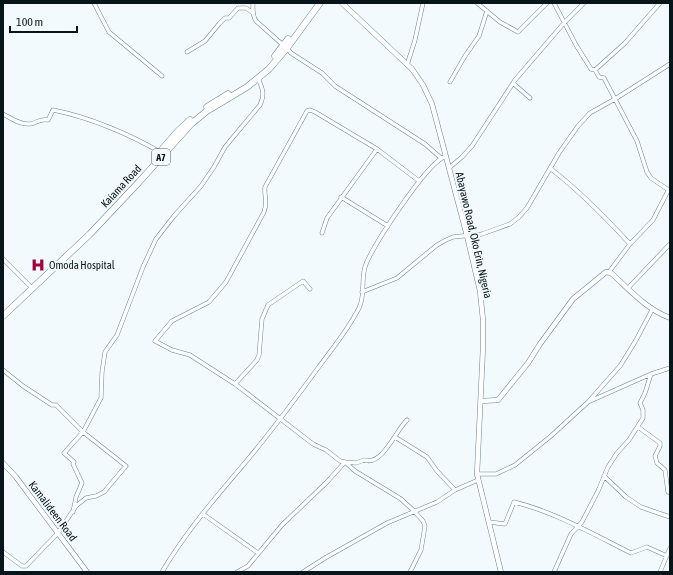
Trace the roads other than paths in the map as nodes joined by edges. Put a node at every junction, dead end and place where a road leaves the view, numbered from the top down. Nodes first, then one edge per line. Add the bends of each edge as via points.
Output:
1 (94, 3) edge
2 (254, 3) edge
3 (316, 3) edge
4 (320, 3) edge
5 (338, 3) edge
6 (342, 3) edge
7 (423, 3) edge
8 (477, 3) edge
9 (547, 3) edge
10 (554, 3) edge
11 (584, 3) edge
12 (660, 3) edge
13 (346, 8) junction
14 (487, 11) junction
15 (253, 12) junction
16 (564, 23) junction
17 (285, 47) junction
18 (187, 52) dead end
19 (670, 64) edge
20 (407, 65) junction
21 (595, 70) junction
22 (162, 76) dead end
23 (258, 78) junction
24 (450, 82) dead end
25 (514, 84) junction
26 (530, 98) dead end
27 (615, 99) junction
28 (3, 114) edge
29 (377, 149) junction
30 (160, 152) junction
31 (446, 156) junction
32 (441, 158) junction
33 (449, 168) junction
34 (551, 169) junction
35 (419, 181) junction
36 (670, 189) edge
37 (341, 197) junction
38 (388, 226) junction
39 (322, 233) dead end
40 (467, 236) junction
41 (630, 244) junction
42 (670, 244) edge
43 (3, 258) edge
44 (609, 272) junction
45 (30, 286) junction
46 (628, 288) junction
47 (310, 289) dead end
48 (362, 292) junction
49 (652, 310) junction
50 (3, 311) edge
51 (3, 316) edge
52 (670, 318) edge
53 (670, 368) edge
54 (3, 370) edge
55 (651, 374) junction
56 (235, 384) junction
57 (482, 401) junction
58 (588, 402) junction
59 (280, 420) junction
60 (407, 420) dead end
61 (638, 427) junction
62 (83, 432) junction
63 (395, 437) junction
64 (345, 462) junction
65 (3, 463) edge
66 (604, 476) junction
67 (478, 477) junction
68 (455, 490) junction
69 (670, 493) edge
70 (414, 511) junction
71 (73, 512) junction
72 (203, 514) junction
73 (670, 517) edge
74 (490, 522) junction
75 (578, 527) junction
76 (58, 533) junction
77 (670, 548) edge
78 (3, 552) edge
79 (258, 553) junction
80 (667, 556) junction
81 (661, 571) edge
82 (87, 572) edge
83 (162, 572) edge
84 (236, 572) edge
85 (302, 572) edge
86 (410, 572) edge
87 (501, 572) edge
88 (554, 572) edge
89 (666, 572) edge

1 - 22 street via 109,32
2 - 15 street
3 - 17 highway, Kaiama Road / A7
4 - 17 highway, Kaiama Road / A7
5 - 13 street
6 - 13 street
7 - 20 street
8 - 14 street
9 - 14 street via 518,32
10 - 16 street
11 - 16 street
12 - 21 street via 625,44
13 - 20 street, Abayawo Road, Oko Erin, Nigeria
14 - 24 street via 479,36
15 - 17 street via 256,21
15 - 18 street via 246,8 238,8 229,18 225,18 205,41
16 - 21 street via 591,69
16 - 25 street
17 - 23 highway, Kaiama Road / A7 via 269,69
17 - 30 highway, Kaiama Road / A7 via 262,71 190,120
17 - 32 street via 322,73 335,86 425,144
19 - 27 street
20 - 31 street, Abayawo Road, Oko Erin, Nigeria via 423,85 432,104
21 - 27 street via 599,77 604,78
23 - 51 highway, Kaiama Road / A7 via 191,124 90,234
23 - 62 street via 263,92 260,106 225,147 201,186 156,239 117,335 105,352 102,398
25 - 26 street
25 - 33 street via 472,146
27 - 34 street via 586,117 559,153
27 - 36 street via 637,141 647,172
28 - 30 street via 23,124 30,124 42,119 48,120 53,110 57,110 127,134
29 - 35 street
29 - 37 street
29 - 56 street via 315,112 307,111 265,187 267,204 264,212 226,282 209,302 172,320 155,341 172,350 190,355
30 - 45 highway, Kaiama Road / A7 via 113,205
31 - 32 street
31 - 33 street, Abayawo Road, Oko Erin, Nigeria
32 - 35 street
33 - 40 street, Abayawo Road, Oko Erin, Nigeria
34 - 40 street via 519,217 510,224 482,234
34 - 41 street via 600,212
35 - 38 street
36 - 41 street via 653,220
37 - 38 street
37 - 39 street via 327,218
38 - 48 street via 366,264
40 - 48 street via 446,240 396,278
40 - 57 street, Abayawo Road, Oko Erin, Nigeria via 480,291 483,320
41 - 44 street
42 - 46 street
43 - 45 street
44 - 46 street
44 - 57 street via 573,299 528,363 498,400
45 - 50 highway, Kaiama Road / A7
46 - 49 street
47 - 56 street via 303,282 268,305 262,319 257,360
48 - 59 street via 361,303 354,316
49 - 52 street
49 - 58 street via 620,366
53 - 55 street
54 - 62 street via 23,386 56,405
55 - 58 street
55 - 61 street via 640,404 643,418
56 - 59 street
57 - 67 street, Abayawo Road, Oko Erin, Nigeria
58 - 67 street via 515,465 496,474
59 - 64 street via 313,444
59 - 72 street
60 - 63 street
61 - 66 street
61 - 69 street via 660,443 654,456 665,470
62 - 71 street via 64,453 74,462 77,476 82,483
62 - 71 street via 126,466 104,492 86,498
63 - 64 street via 380,456 372,461 364,460 356,464
63 - 68 street via 427,457
64 - 70 street
64 - 79 street via 282,525
65 - 76 street, Kamalideen Road
66 - 73 street via 641,507
66 - 75 street via 585,518
67 - 68 street
67 - 74 street, Abayawo Road, Oko Erin, Nigeria
68 - 70 street via 437,502
70 - 85 street via 387,523
70 - 86 street via 425,526 421,550
71 - 76 street
72 - 79 street
72 - 83 street
74 - 75 street via 505,524 514,502 537,508
74 - 87 street, Abayawo Road, Oko Erin, Nigeria
75 - 80 street via 631,553 647,547
75 - 88 street via 571,534
76 - 78 street via 26,566 22,566
76 - 82 street, Kamalideen Road
77 - 80 street
79 - 84 street via 248,566
80 - 81 street
81 - 89 street

